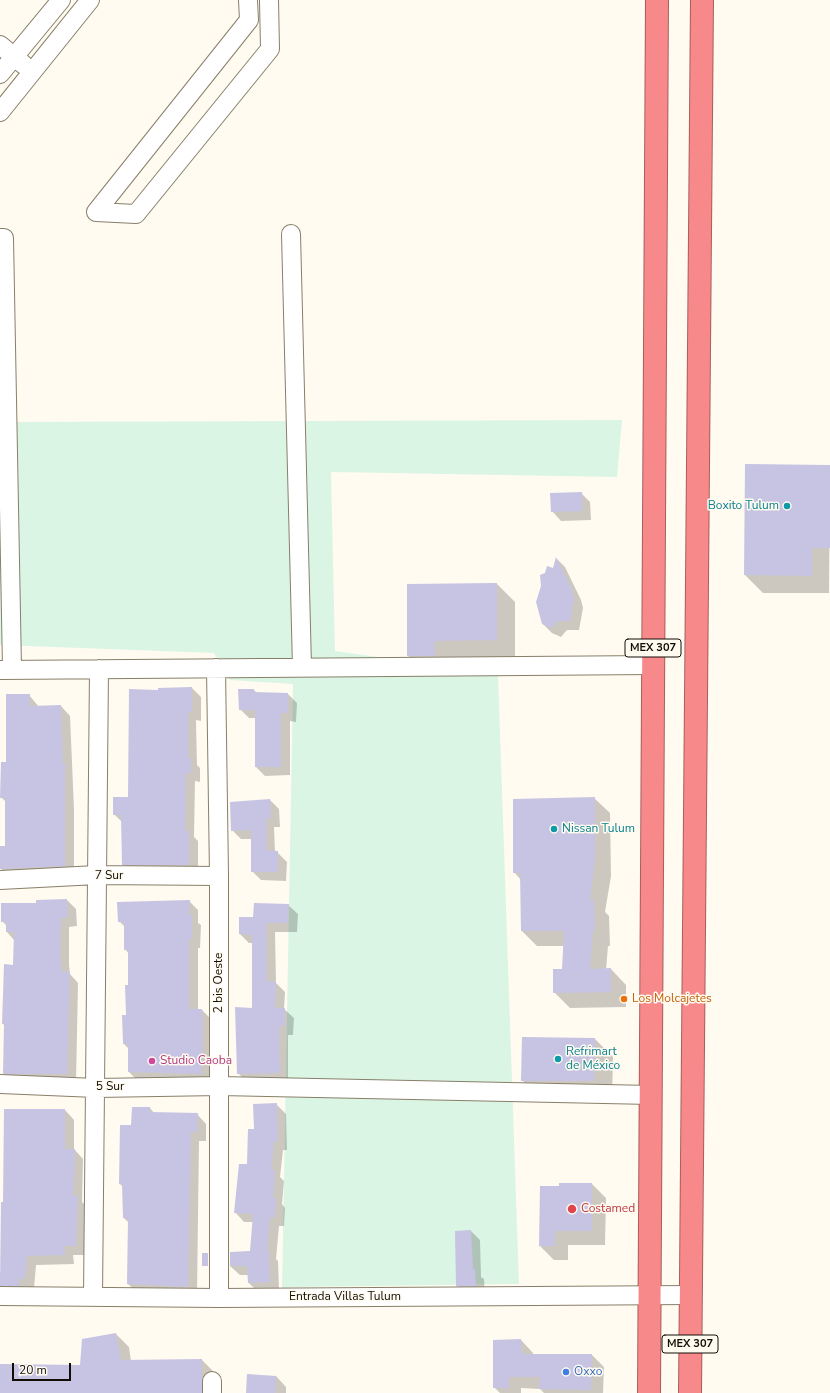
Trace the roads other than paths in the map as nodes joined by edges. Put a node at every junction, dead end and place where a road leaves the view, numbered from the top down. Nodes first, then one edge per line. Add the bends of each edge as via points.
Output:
1 (61, 0) edge
2 (90, 0) edge
3 (248, 0) edge
4 (269, 0) edge
5 (657, 0) edge
6 (702, 0) edge
7 (270, 19) junction
8 (249, 20) junction
9 (0, 45) edge
10 (14, 57) junction
11 (32, 72) junction
12 (0, 76) edge
13 (17, 91) junction
14 (0, 112) edge
15 (291, 234) dead end
16 (0, 238) edge
17 (653, 665) junction
18 (216, 668) junction
19 (302, 668) junction
20 (99, 669) junction
21 (6, 670) edge
22 (97, 875) junction
23 (219, 876) junction
24 (0, 880) edge
25 (0, 1084) edge
26 (220, 1086) junction
27 (96, 1088) junction
28 (652, 1095) junction
29 (690, 1295) junction
30 (0, 1296) edge
31 (651, 1297) junction
32 (93, 1298) junction
33 (219, 1298) junction
34 (650, 1393) edge
35 (690, 1393) edge

1 - 10 street
2 - 11 street
3 - 8 street
4 - 7 street
5 - 17 highway, MEX 307
6 - 29 highway, MEX 307
7 - 8 street
7 - 8 street via 270,49 136,214 96,212
9 - 10 street
10 - 11 street
10 - 12 street
11 - 13 street
12 - 13 street
13 - 14 street
15 - 19 street
16 - 21 street via 4,238
17 - 19 street
17 - 28 highway, MEX 307
18 - 19 street
18 - 20 street
18 - 23 street, 2 bis Oeste
20 - 21 street
20 - 22 street
22 - 23 street, 7 Sur
22 - 24 street, 7 Sur
22 - 27 street
23 - 26 street, 2 bis Oeste
25 - 27 street, 5 Sur
26 - 27 street, 5 Sur
26 - 28 street, 5 Sur
26 - 33 street, 2 bis Oeste
27 - 32 street
28 - 31 highway, MEX 307
29 - 31 street, Entrada Villas Tulum
29 - 35 highway, MEX 307
30 - 32 street, Entrada Villas Tulum
31 - 33 street, Entrada Villas Tulum
31 - 34 highway, MEX 307
32 - 33 street, Entrada Villas Tulum

